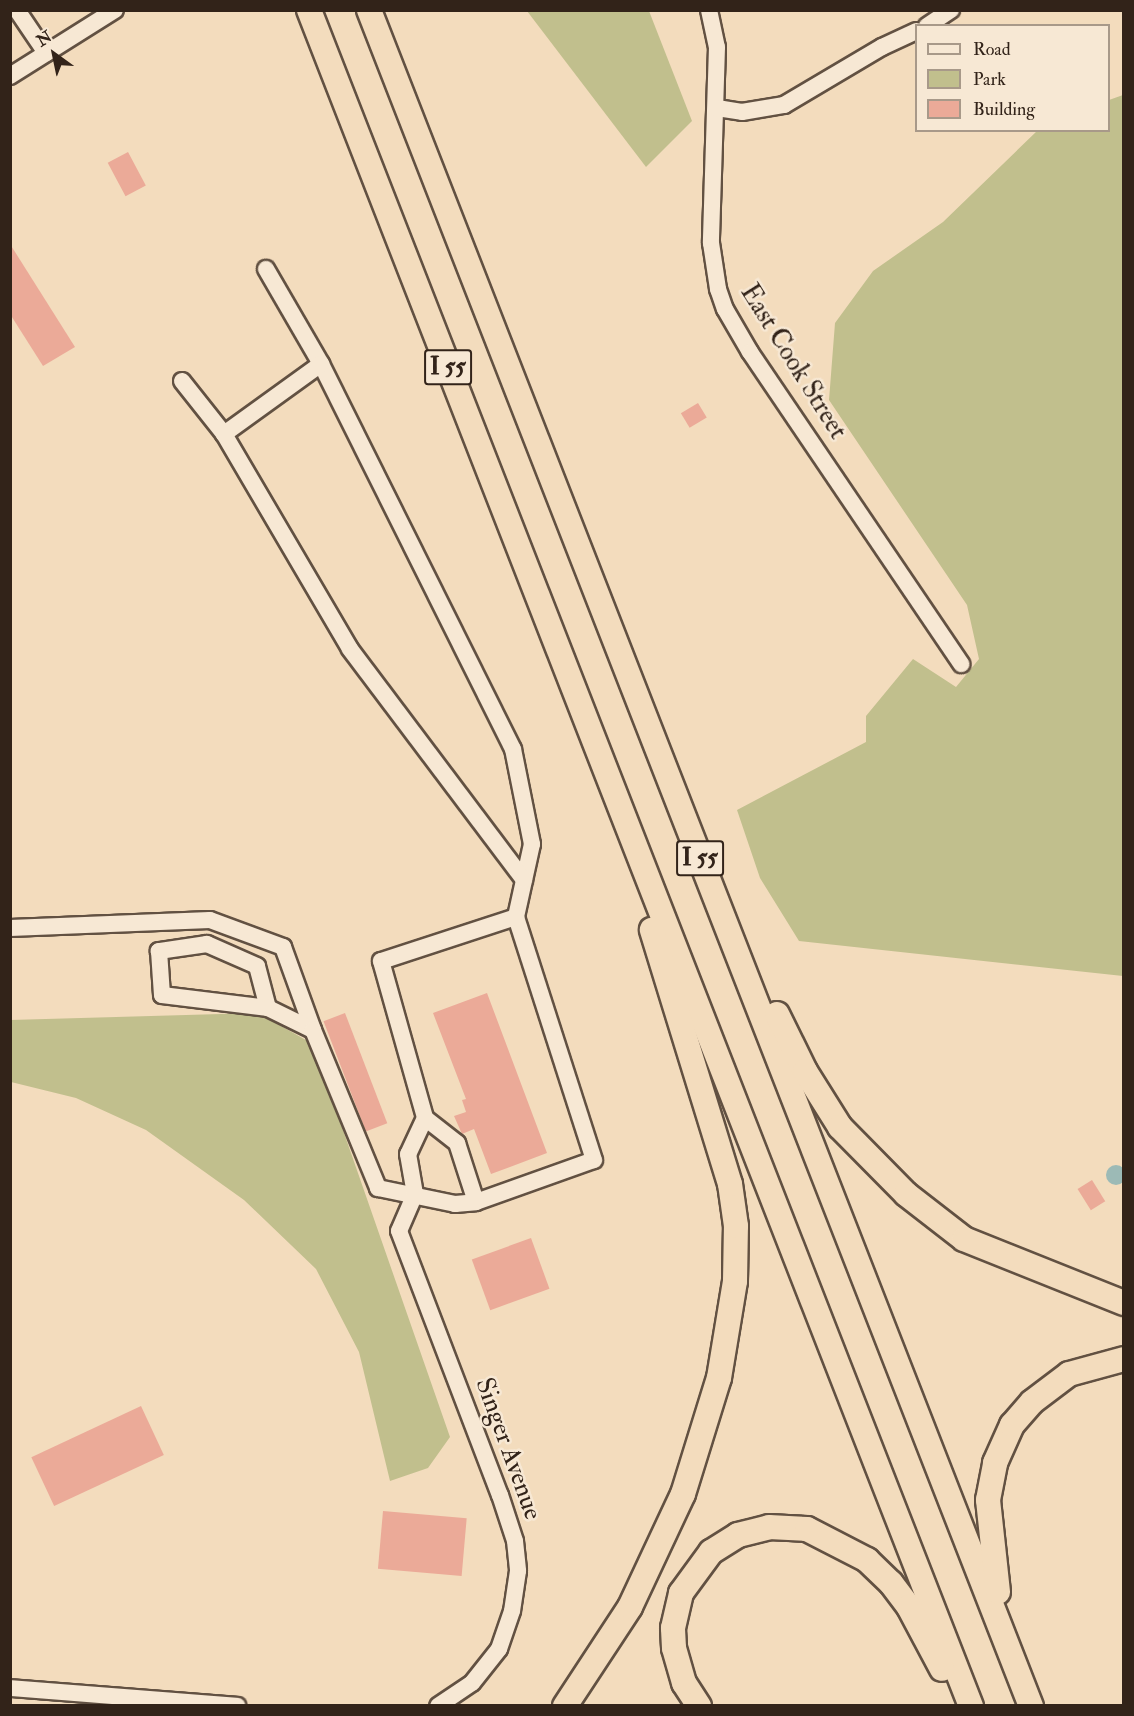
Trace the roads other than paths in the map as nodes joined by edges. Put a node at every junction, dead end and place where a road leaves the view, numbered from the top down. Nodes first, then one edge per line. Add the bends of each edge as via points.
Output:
1 (17, 10) edge
2 (309, 10) edge
3 (369, 10) edge
4 (709, 10) edge
5 (951, 10) edge
6 (109, 12) edge
7 (930, 24) edge
8 (915, 32) edge
9 (46, 53) junction
10 (10, 76) edge
11 (717, 108) junction
12 (266, 269) dead end
13 (321, 364) junction
14 (182, 381) dead end
15 (224, 434) junction
16 (961, 664) dead end
17 (588, 724) junction
18 (689, 830) junction
19 (524, 880) junction
20 (516, 917) junction
21 (10, 928) edge
22 (268, 1008) junction
23 (313, 1030) junction
24 (425, 1118) junction
25 (416, 1194) junction
26 (476, 1202) junction
27 (1124, 1302) edge
28 (1124, 1359) edge
29 (1020, 1676) junction
30 (10, 1688) edge
31 (237, 1706) edge
32 (438, 1706) edge
33 (565, 1706) edge
34 (699, 1706) edge
35 (958, 1706) edge
36 (971, 1706) edge
37 (1030, 1706) edge

1 - 9 street
2 - 17 highway, I 55
3 - 18 highway, I 55
4 - 11 street, East Cook Street via 717,47
5 - 7 street
6 - 9 street
8 - 11 street via 882,46 784,105 742,112
9 - 10 street
11 - 16 street, East Cook Street via 711,243 725,309
12 - 13 street
13 - 15 street
13 - 19 street via 513,749 532,844
14 - 15 street
15 - 19 street via 350,649
17 - 33 highway via 730,1184 736,1227 735,1281 719,1378 683,1494 630,1607
17 - 36 highway, I 55
18 - 27 highway via 744,937 804,1071 854,1143 906,1194 964,1239
18 - 29 highway, I 55
19 - 20 street
20 - 24 street via 381,961
20 - 26 street via 594,1160
21 - 23 street via 210,920 283,947
22 - 22 street via 162,996 159,951 207,944 257,966
22 - 23 street
23 - 25 street via 378,1188
24 - 25 street via 408,1154
24 - 26 street via 458,1143
25 - 26 street via 455,1204
25 - 32 street, Singer Avenue via 399,1231 500,1496 515,1541 518,1571 512,1611 499,1648 472,1683
28 - 29 highway via 1087,1366 1052,1385 1012,1425 995,1463 988,1500 992,1556
29 - 37 highway, I 55
30 - 31 street
34 - 35 highway via 684,1683 674,1648 673,1628 681,1593 698,1565 725,1543 754,1530 787,1527 807,1529 846,1546 891,1583 929,1640

